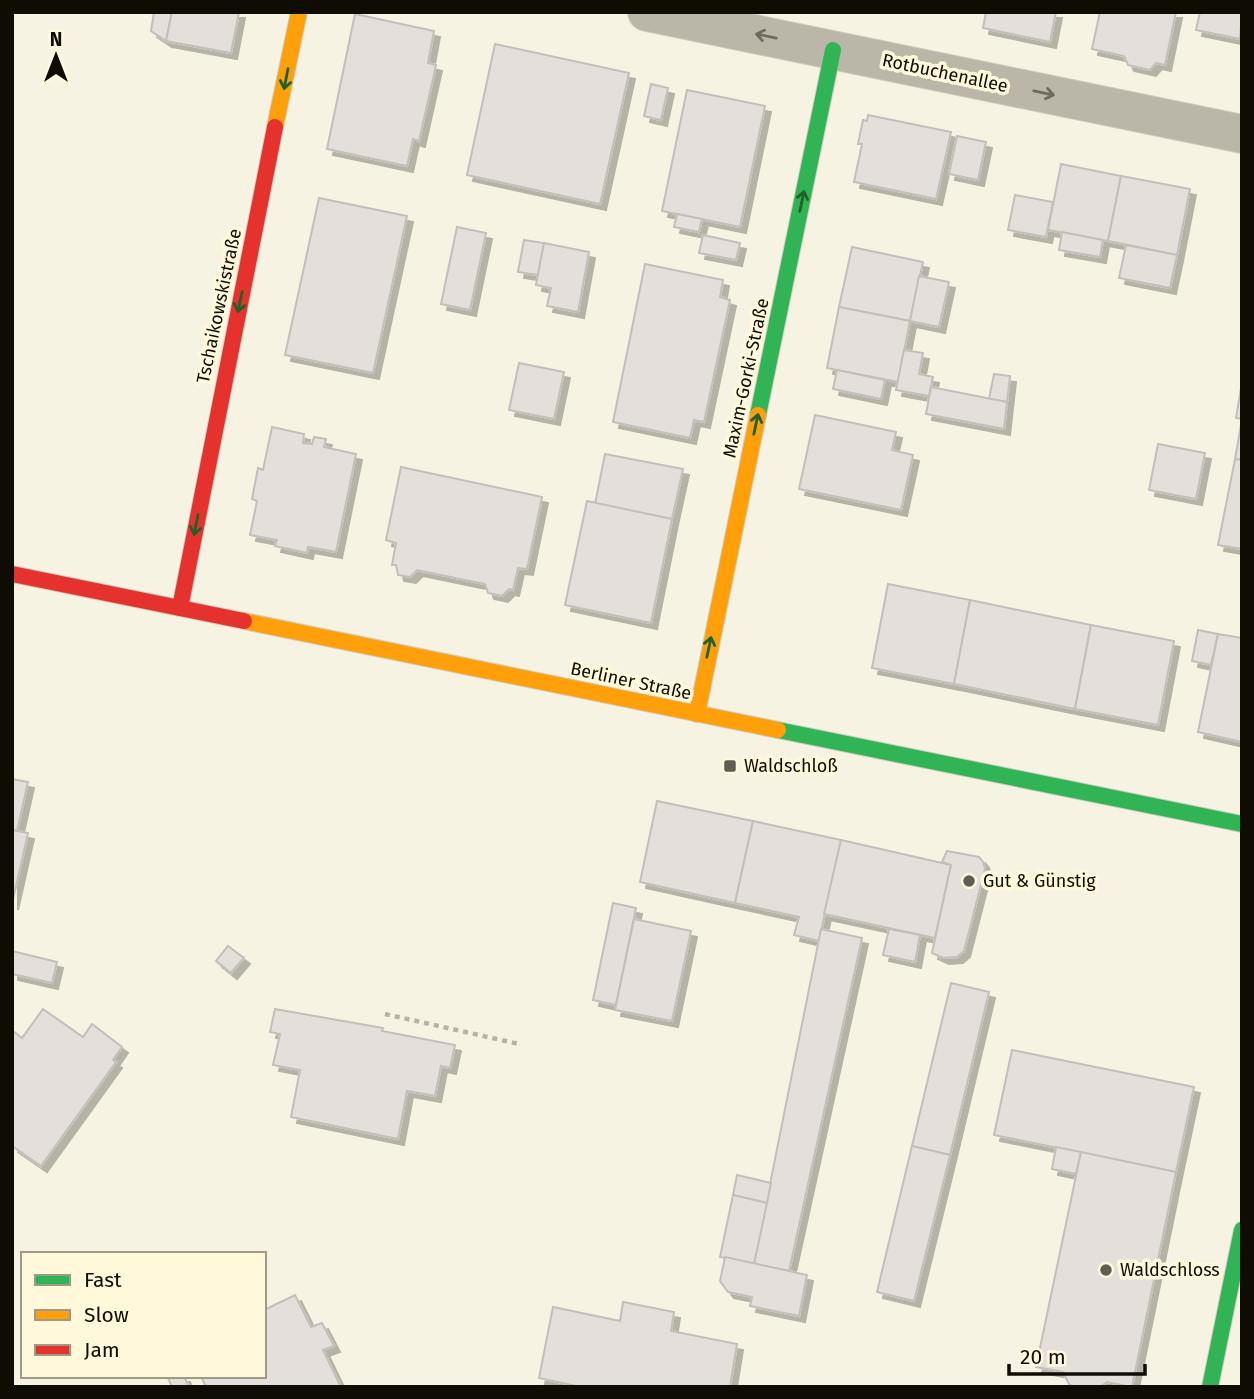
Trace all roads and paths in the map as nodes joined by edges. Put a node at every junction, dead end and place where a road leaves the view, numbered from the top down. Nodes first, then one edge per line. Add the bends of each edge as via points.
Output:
1 (299, 12) edge
2 (647, 12) edge
3 (833, 50) junction
4 (1242, 134) edge
5 (12, 574) edge
6 (180, 608) junction
7 (698, 714) junction
8 (1242, 824) edge
9 (385, 1014) dead end
10 (519, 1044) dead end
11 (1242, 1230) edge
12 (1209, 1387) edge

1 -> 6 street, Tschaikowskistraße
3 -> 2 street, Rotbuchenallee
3 -> 4 street, Rotbuchenallee
7 -> 3 street, Maxim-Gorki-Straße
5 - 6 street, Berliner Straße
6 - 7 street, Berliner Straße
7 - 8 street, Berliner Straße
9 - 10 path
11 - 12 street

